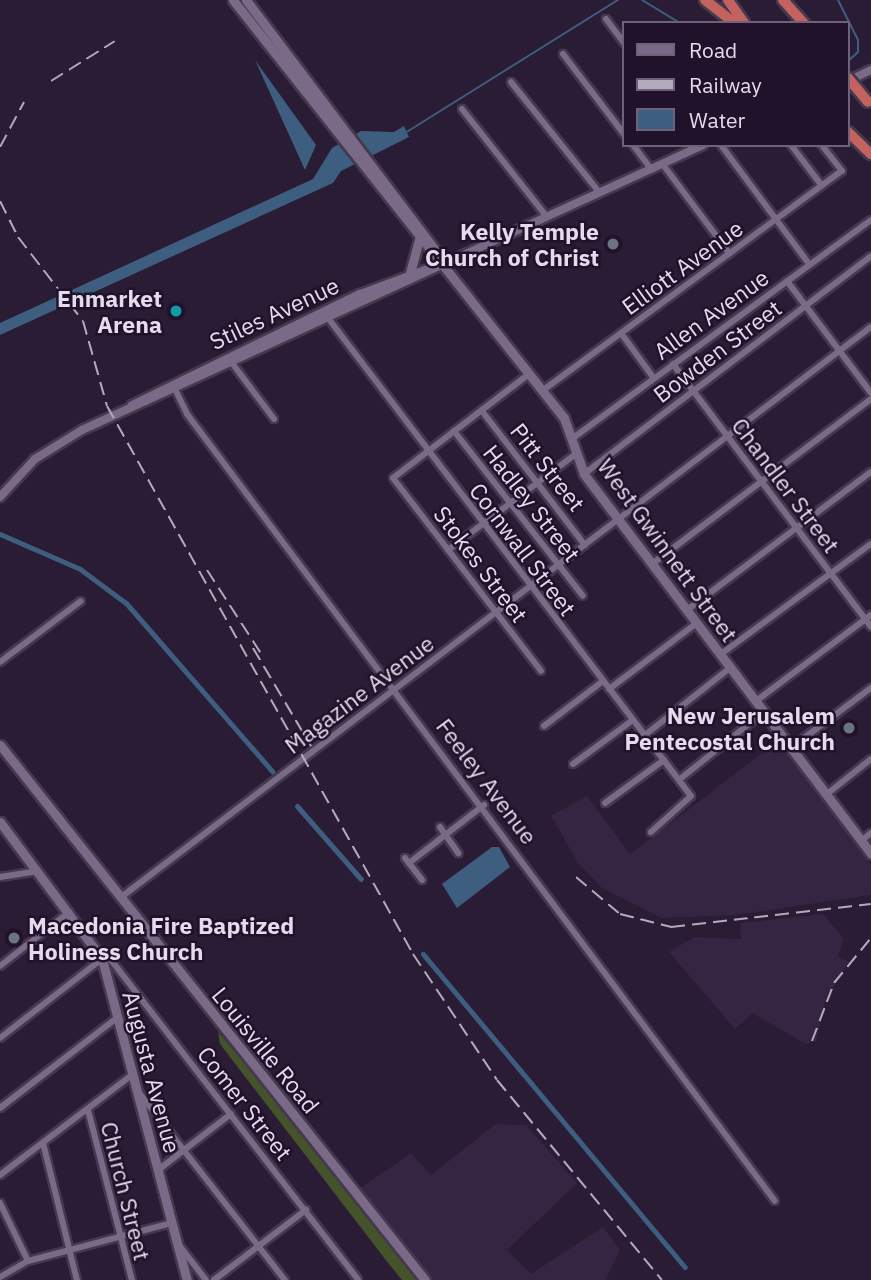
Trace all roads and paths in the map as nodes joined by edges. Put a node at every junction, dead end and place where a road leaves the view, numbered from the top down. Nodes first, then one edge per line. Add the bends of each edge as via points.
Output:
1 (233, 0) edge
2 (246, 0) edge
3 (705, 0) edge
4 (728, 0) edge
5 (783, 0) edge
6 (791, 0) edge
7 (606, 19) dead end
8 (731, 21) edge
9 (743, 21) edge
10 (803, 21) edge
11 (804, 21) edge
12 (622, 40) edge
13 (563, 54) dead end
14 (871, 70) edge
15 (850, 79) edge
16 (511, 82) dead end
17 (850, 82) edge
18 (869, 104) edge
19 (462, 109) dead end
20 (341, 130) junction
21 (622, 131) edge
22 (850, 134) edge
23 (635, 147) edge
24 (699, 147) edge
25 (723, 147) edge
26 (793, 147) edge
27 (824, 147) edge
28 (871, 154) edge
29 (664, 166) junction
30 (652, 170) junction
31 (374, 173) junction
32 (822, 186) junction
33 (598, 192) junction
34 (547, 217) junction
35 (777, 219) junction
36 (871, 220) edge
37 (418, 237) junction
38 (729, 253) junction
39 (871, 256) edge
40 (443, 264) junction
41 (810, 264) junction
42 (410, 273) junction
43 (787, 281) junction
44 (806, 306) junction
45 (325, 314) junction
46 (871, 327) edge
47 (621, 333) junction
48 (839, 351) junction
49 (229, 359) junction
50 (673, 364) junction
51 (529, 374) junction
52 (653, 377) junction
53 (173, 386) junction
54 (542, 391) junction
55 (693, 391) junction
56 (871, 393) edge
57 (871, 399) edge
58 (482, 411) junction
59 (274, 419) dead end
60 (454, 430) junction
61 (727, 435) junction
62 (573, 438) junction
63 (428, 452) junction
64 (576, 454) junction
65 (871, 472) edge
66 (584, 474) junction
67 (540, 481) junction
68 (762, 481) junction
69 (0, 497) edge
70 (510, 504) junction
71 (618, 518) junction
72 (483, 527) junction
73 (795, 527) junction
74 (871, 544) edge
75 (585, 545) junction
76 (448, 550) junction
77 (652, 564) junction
78 (559, 566) junction
79 (831, 575) junction
80 (529, 588) junction
81 (583, 596) dead end
82 (81, 601) dead end
83 (687, 610) junction
84 (496, 614) junction
85 (868, 617) edge
86 (697, 623) junction
87 (871, 627) edge
88 (721, 654) junction
89 (0, 662) edge
90 (731, 667) junction
91 (541, 671) dead end
92 (603, 681) junction
93 (394, 688) junction
94 (871, 688) edge
95 (610, 689) junction
96 (757, 701) junction
97 (764, 712) junction
98 (633, 720) junction
99 (544, 726) dead end
100 (645, 735) junction
101 (0, 745) edge
102 (792, 747) junction
103 (664, 760) junction
104 (871, 760) edge
105 (573, 764) dead end
106 (680, 779) junction
107 (827, 794) junction
108 (605, 803) dead end
109 (484, 805) junction
110 (0, 822) edge
111 (440, 827) dead end
112 (651, 832) dead end
113 (871, 833) edge
114 (445, 835) junction
115 (860, 841) junction
116 (458, 853) dead end
117 (871, 854) edge
118 (37, 871) junction
119 (0, 877) edge
120 (422, 880) dead end
121 (120, 898) junction
122 (69, 912) junction
123 (101, 957) junction
124 (0, 966) edge
125 (117, 1018) junction
126 (0, 1038) edge
127 (133, 1073) junction
128 (138, 1093) junction
129 (0, 1108) edge
130 (88, 1111) junction
131 (231, 1114) junction
132 (43, 1143) junction
133 (184, 1150) junction
134 (158, 1170) junction
135 (0, 1175) edge
136 (775, 1201) dead end
137 (0, 1203) edge
138 (306, 1210) junction
139 (172, 1223) junction
140 (119, 1236) junction
141 (178, 1244) junction
142 (259, 1246) junction
143 (69, 1251) junction
144 (29, 1261) junction
145 (0, 1277) edge
146 (77, 1280) edge
147 (131, 1280) edge
148 (187, 1280) edge
149 (206, 1280) edge
150 (214, 1280) edge
151 (285, 1280) edge
152 (358, 1280) edge
153 (425, 1280) edge

1 - 20 main road, West Gwinnett Street
2 - 20 main road, West Gwinnett Street
3 - 8 highway
4 - 9 highway
5 - 10 highway
6 - 11 highway
7 - 12 street
13 - 21 street
14 - 15 street
16 - 33 street
17 - 18 highway, bridge
19 - 34 street
20 - 31 main road, West Gwinnett Street
22 - 28 highway
23 - 30 street
24 - 29 street, Stiles Avenue
25 - 35 street
26 - 32 street
27 - 32 street, Elliott Avenue via 842,171
29 - 30 street, Stiles Avenue
29 - 38 street
30 - 33 street, Stiles Avenue
31 - 37 main road, West Gwinnett Street
31 - 40 main road, West Gwinnett Street
32 - 35 street, Elliott Avenue
33 - 34 street, Stiles Avenue
34 - 40 street, Stiles Avenue
35 - 38 street, Elliott Avenue
35 - 41 street
36 - 41 street, Allen Avenue
37 - 40 main road, West Gwinnett Street
37 - 42 main road
38 - 47 street, Elliott Avenue
39 - 44 street, Bowden Street
40 - 42 street, Stiles Avenue
40 - 45 street, Stiles Avenue
40 - 51 main road, West Gwinnett Street
41 - 43 street, Allen Avenue
42 - 45 street, Stiles Avenue
43 - 44 street
43 - 50 street, Allen Avenue
44 - 48 street
44 - 55 street, Bowden Street
45 - 49 street, Stiles Avenue
45 - 63 street, Cornwall Street
46 - 48 street, Magazine Avenue
47 - 52 street
47 - 54 street, Elliott Avenue
48 - 56 street
48 - 61 street, Magazine Avenue
49 - 53 street, Stiles Avenue
49 - 59 street
50 - 52 street, Allen Avenue
50 - 55 street, Chandler Street
51 - 54 main road, West Gwinnett Street
51 - 58 street
52 - 62 street, Allen Avenue
53 - 69 street, Stiles Avenue via 50,448
53 - 93 street, Feeley Avenue
54 - 62 main road, West Gwinnett Street
55 - 61 street, Chandler Street
55 - 66 street, Bowden Street
57 - 68 street
58 - 60 street
58 - 67 street, Pitt Street
60 - 63 street
60 - 70 street, Hadley Street
61 - 68 street, Chandler Street
61 - 71 street, Magazine Avenue
62 - 64 main road, West Gwinnett Street
63 - 72 street, Cornwall Street
63 - 76 street, Stokes Street via 393,478
64 - 66 main road, West Gwinnett Street
64 - 67 street
65 - 73 street
66 - 71 main road, West Gwinnett Street
67 - 70 street
67 - 75 street, Pitt Street
68 - 73 street, Chandler Street
68 - 77 street
70 - 72 street
70 - 78 street, Hadley Street
71 - 75 street, Magazine Avenue
71 - 77 main road, West Gwinnett Street
72 - 76 street
72 - 80 street, Cornwall Street
73 - 79 street, Chandler Street
73 - 83 street
74 - 79 street
75 - 78 street, Magazine Avenue
76 - 84 street, Stokes Street
77 - 83 main road, West Gwinnett Street
78 - 80 street, Magazine Avenue
78 - 81 street, Hadley Street
79 - 85 street, Chandler Street
79 - 88 street
80 - 84 street, Magazine Avenue
80 - 92 street, Cornwall Street
82 - 89 street
83 - 86 main road, West Gwinnett Street
84 - 91 street, Stokes Street
84 - 93 street, Magazine Avenue
85 - 87 street, Chandler Street
85 - 96 street
86 - 88 main road, West Gwinnett Street
86 - 95 street
88 - 90 main road, West Gwinnett Street
90 - 96 main road, West Gwinnett Street
90 - 100 street
92 - 95 street, Cornwall Street
92 - 99 street
93 - 109 street, Feeley Avenue
93 - 121 street, Magazine Avenue
94 - 102 street
95 - 98 street, Cornwall Street
96 - 97 main road, West Gwinnett Street
97 - 102 main road, West Gwinnett Street
97 - 106 street
98 - 100 street, Cornwall Street
98 - 105 street
100 - 103 street, Cornwall Street
101 - 121 main road, Louisville Road
102 - 107 main road, West Gwinnett Street
103 - 106 street, Cornwall Street
103 - 108 street
104 - 107 street
106 - 112 street, Cornwall Street via 692,802
107 - 115 main road, West Gwinnett Street
109 - 114 street
109 - 136 street, Feeley Avenue
110 - 118 main road, Augusta Avenue
111 - 114 street
113 - 115 street
114 - 116 street
114 - 120 street via 407,860
115 - 117 main road, West Gwinnett Street
118 - 119 street
118 - 122 main road, Augusta Avenue
121 - 153 main road, Louisville Road
122 - 123 main road, Augusta Avenue
122 - 124 street
123 - 125 main road, Augusta Avenue
123 - 126 street
123 - 131 street, Comer Street via 108,956
125 - 127 main road, Augusta Avenue
125 - 129 street
127 - 128 main road, Augusta Avenue
127 - 130 street
128 - 133 street
128 - 134 main road, Augusta Avenue
130 - 132 street
130 - 140 street, Church Street
131 - 133 street
131 - 138 street, Comer Street
132 - 135 street
132 - 143 street
133 - 134 street
133 - 142 street
134 - 139 main road, Augusta Avenue
137 - 144 street
138 - 142 street
138 - 152 street, Comer Street
139 - 140 street
139 - 141 main road, Augusta Avenue
140 - 143 street
140 - 147 street, Church Street
141 - 148 main road, Augusta Avenue
141 - 149 street
142 - 150 street
142 - 151 street
143 - 144 street
143 - 146 street
144 - 145 street

